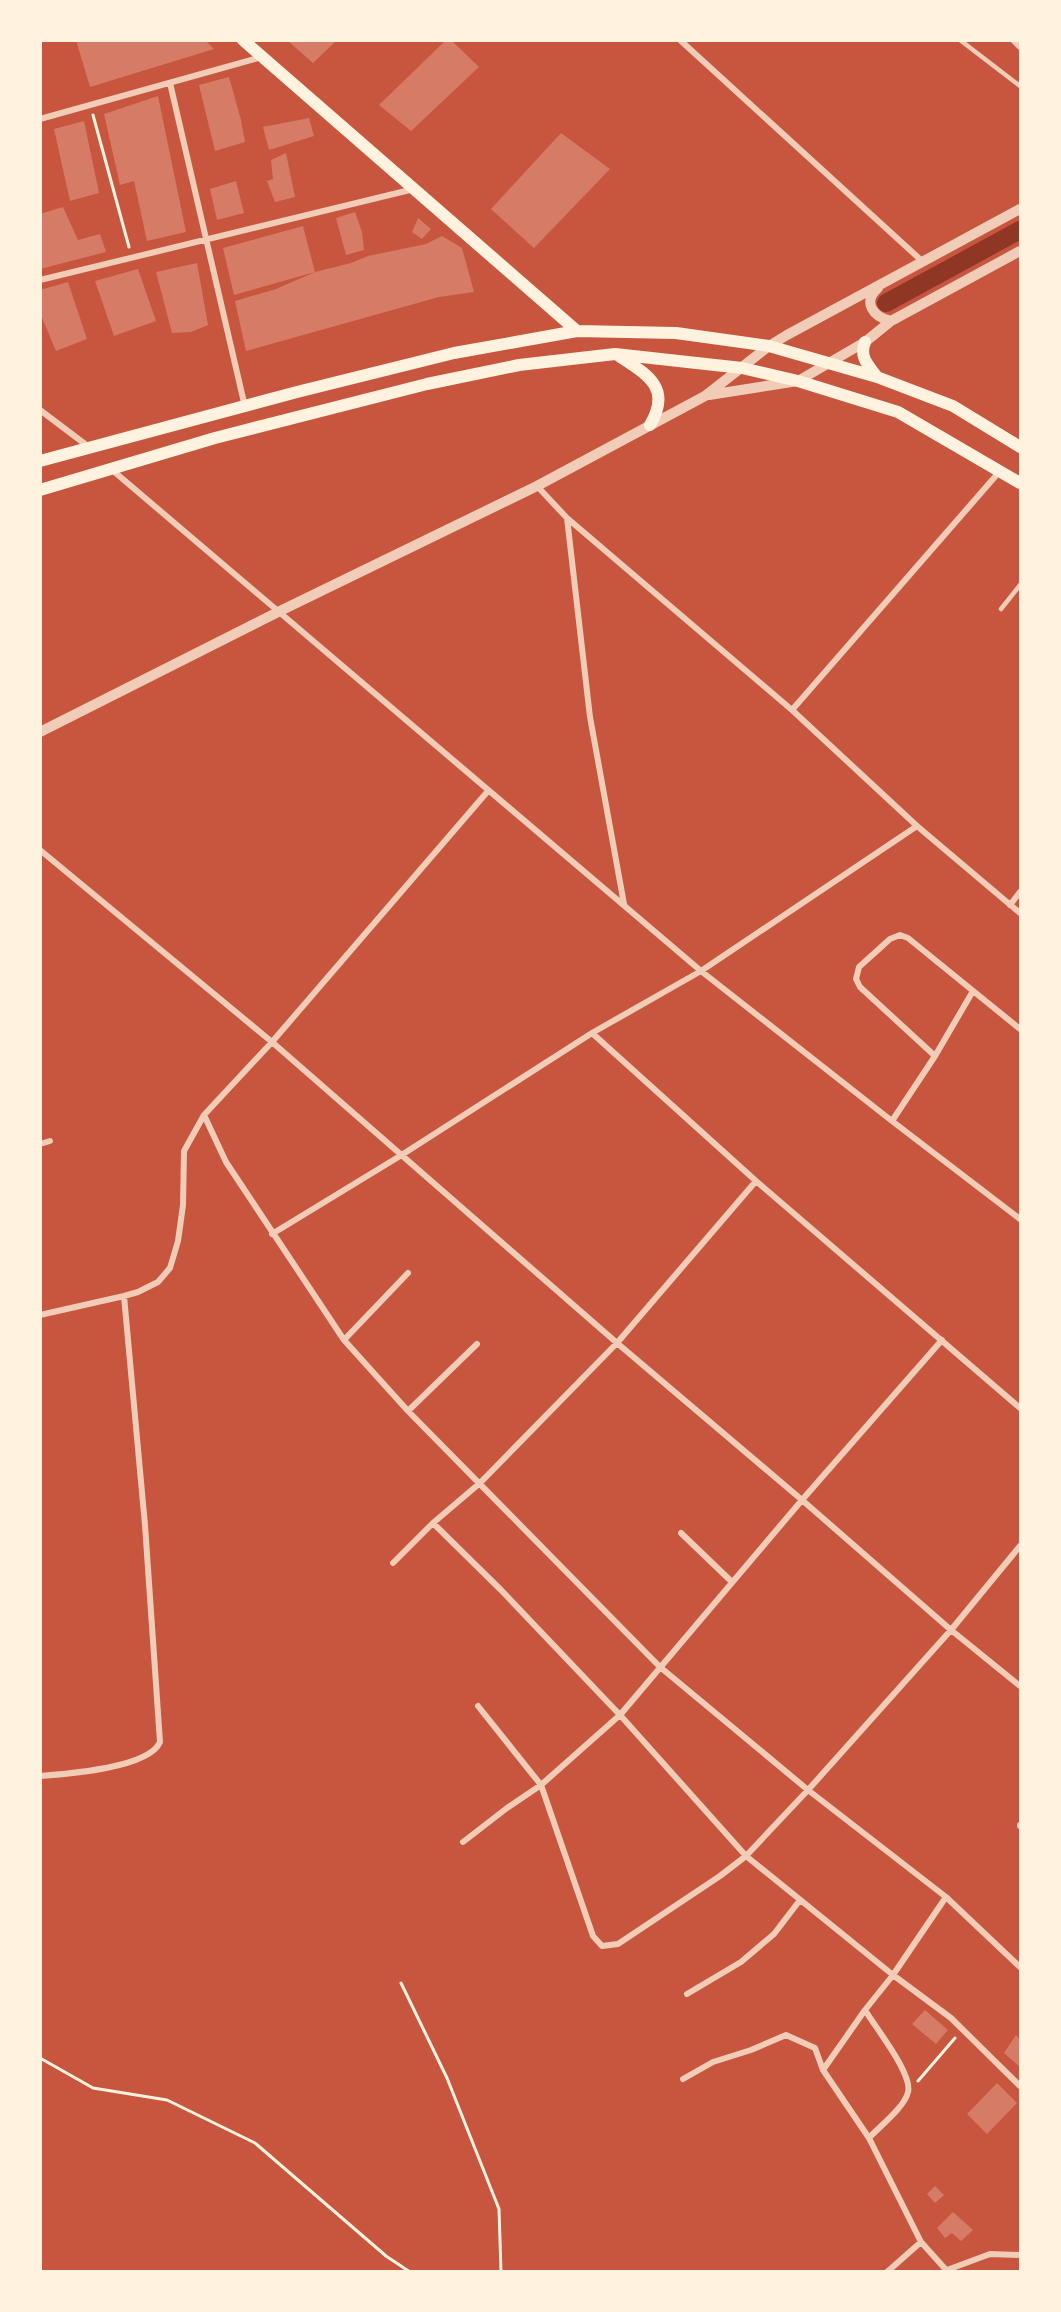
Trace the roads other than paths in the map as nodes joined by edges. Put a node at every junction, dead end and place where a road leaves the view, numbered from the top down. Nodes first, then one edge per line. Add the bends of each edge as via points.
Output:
1 (243, 40) edge
2 (680, 40) edge
3 (692, 40) edge
4 (960, 40) edge
5 (1013, 40) edge
6 (687, 46) junction
7 (1020, 47) edge
8 (262, 57) junction
9 (170, 83) junction
10 (1020, 87) edge
11 (40, 119) edge
12 (414, 189) junction
13 (1020, 209) edge
14 (208, 240) junction
15 (1020, 251) edge
16 (922, 261) junction
17 (40, 280) edge
18 (880, 285) junction
19 (891, 321) junction
20 (577, 331) junction
21 (865, 342) junction
22 (769, 346) junction
23 (615, 354) junction
24 (830, 363) junction
25 (742, 368) junction
26 (877, 377) junction
27 (798, 381) junction
28 (705, 396) junction
29 (245, 407) junction
30 (40, 410) edge
31 (650, 425) junction
32 (90, 447) junction
33 (1020, 447) edge
34 (40, 461) edge
35 (110, 468) junction
36 (1001, 470) junction
37 (1020, 483) edge
38 (537, 486) junction
39 (40, 490) edge
40 (567, 518) junction
41 (1020, 585) edge
42 (1001, 609) dead end
43 (280, 611) junction
44 (792, 710) junction
45 (40, 732) edge
46 (488, 792) junction
47 (917, 826) junction
48 (40, 850) edge
49 (1020, 892) edge
50 (624, 904) junction
51 (1010, 904) junction
52 (1020, 913) edge
53 (701, 971) junction
54 (973, 991) junction
55 (1020, 1029) edge
56 (592, 1033) junction
57 (272, 1042) junction
58 (935, 1056) junction
59 (204, 1115) junction
60 (892, 1121) junction
61 (50, 1141) dead end
62 (40, 1144) edge
63 (400, 1156) junction
64 (756, 1181) junction
65 (1020, 1219) edge
66 (272, 1234) junction
67 (408, 1273) dead end
68 (124, 1296) junction
69 (40, 1315) edge
70 (344, 1340) junction
71 (942, 1340) junction
72 (617, 1343) junction
73 (477, 1344) dead end
74 (1020, 1408) edge
75 (408, 1411) junction
76 (480, 1483) junction
77 (802, 1500) junction
78 (433, 1523) junction
79 (681, 1533) dead end
80 (1020, 1546) edge
81 (393, 1563) dead end
82 (732, 1582) junction
83 (951, 1630) junction
84 (660, 1667) junction
85 (1020, 1686) edge
86 (478, 1706) dead end
87 (620, 1715) junction
88 (40, 1776) edge
89 (541, 1785) junction
90 (808, 1790) junction
91 (463, 1842) dead end
92 (746, 1856) junction
93 (946, 1897) junction
94 (800, 1900) junction
95 (1020, 1967) edge
96 (893, 1975) junction
97 (687, 1994) dead end
98 (865, 2010) junction
99 (823, 2070) junction
100 (683, 2079) dead end
101 (1020, 2086) edge
102 (869, 2138) junction
103 (921, 2242) junction
104 (1020, 2255) edge
105 (887, 2271) edge
106 (947, 2271) edge

1 - 8 main road
2 - 6 street
3 - 6 street
4 - 10 lane
5 - 7 street
6 - 16 street
8 - 9 street
8 - 12 main road
9 - 11 street
9 - 14 street
12 - 14 street
12 - 20 main road
13 - 16 street
14 - 17 street
14 - 29 street
15 - 19 street
16 - 18 street
18 - 19 street via 870,302 873,312
18 - 22 street
19 - 21 street
20 - 22 main road via 676,333
20 - 29 main road via 453,353
21 - 24 street
21 - 26 main road via 863,356
22 - 24 main road
22 - 25 street
23 - 25 main road
23 - 31 main road via 640,370 660,398 659,410
23 - 35 main road via 519,365 427,384
24 - 26 main road
24 - 27 street
25 - 27 main road
25 - 28 street
26 - 33 main road via 953,406
27 - 28 street
27 - 36 main road via 898,412
28 - 31 street
29 - 32 main road
30 - 32 street
31 - 38 street
32 - 34 main road
35 - 39 main road
35 - 43 street
36 - 37 main road
36 - 44 street
38 - 40 street
38 - 43 street
40 - 44 street
40 - 50 street via 590,717
41 - 42 lane
43 - 45 street
43 - 46 street
44 - 47 street
46 - 50 street
46 - 57 street
47 - 51 street
47 - 53 street
48 - 57 street
49 - 51 street
50 - 53 street
51 - 52 street
53 - 56 street
53 - 60 street
54 - 55 street
54 - 58 street
54 - 58 street via 900,935 859,967 856,978 860,987
56 - 63 street
56 - 64 street
57 - 59 street
57 - 63 street
58 - 60 street
59 - 66 street via 226,1162
59 - 68 street via 184,1151 183,1205 170,1268 158,1282
60 - 65 street
61 - 62 street
63 - 66 street
63 - 72 street
64 - 71 street
64 - 72 street
66 - 70 street
67 - 70 street
68 - 69 street
68 - 88 street via 160,1742 157,1749 140,1759
70 - 75 street
71 - 74 street
71 - 77 street
72 - 76 street
72 - 77 street
73 - 75 street
75 - 76 street
76 - 78 street
76 - 84 street
77 - 82 street
77 - 83 street
78 - 81 street
78 - 87 street
79 - 82 street
80 - 83 street
82 - 84 street
83 - 85 street
83 - 90 street
84 - 87 street
84 - 90 street
86 - 89 street
87 - 89 street
87 - 92 street
89 - 91 street
89 - 92 street via 593,1936 602,1946 627,1939
90 - 92 street
90 - 93 street
92 - 94 street
93 - 95 street
93 - 96 street
94 - 96 street
94 - 97 street via 774,1934 741,1962
96 - 98 street
96 - 101 street via 963,2030
98 - 99 street
98 - 102 street via 908,2076 909,2091
99 - 100 street via 814,2048 786,2035 712,2061
99 - 102 street
102 - 103 street
103 - 105 street
103 - 106 street
104 - 106 street via 990,2254

